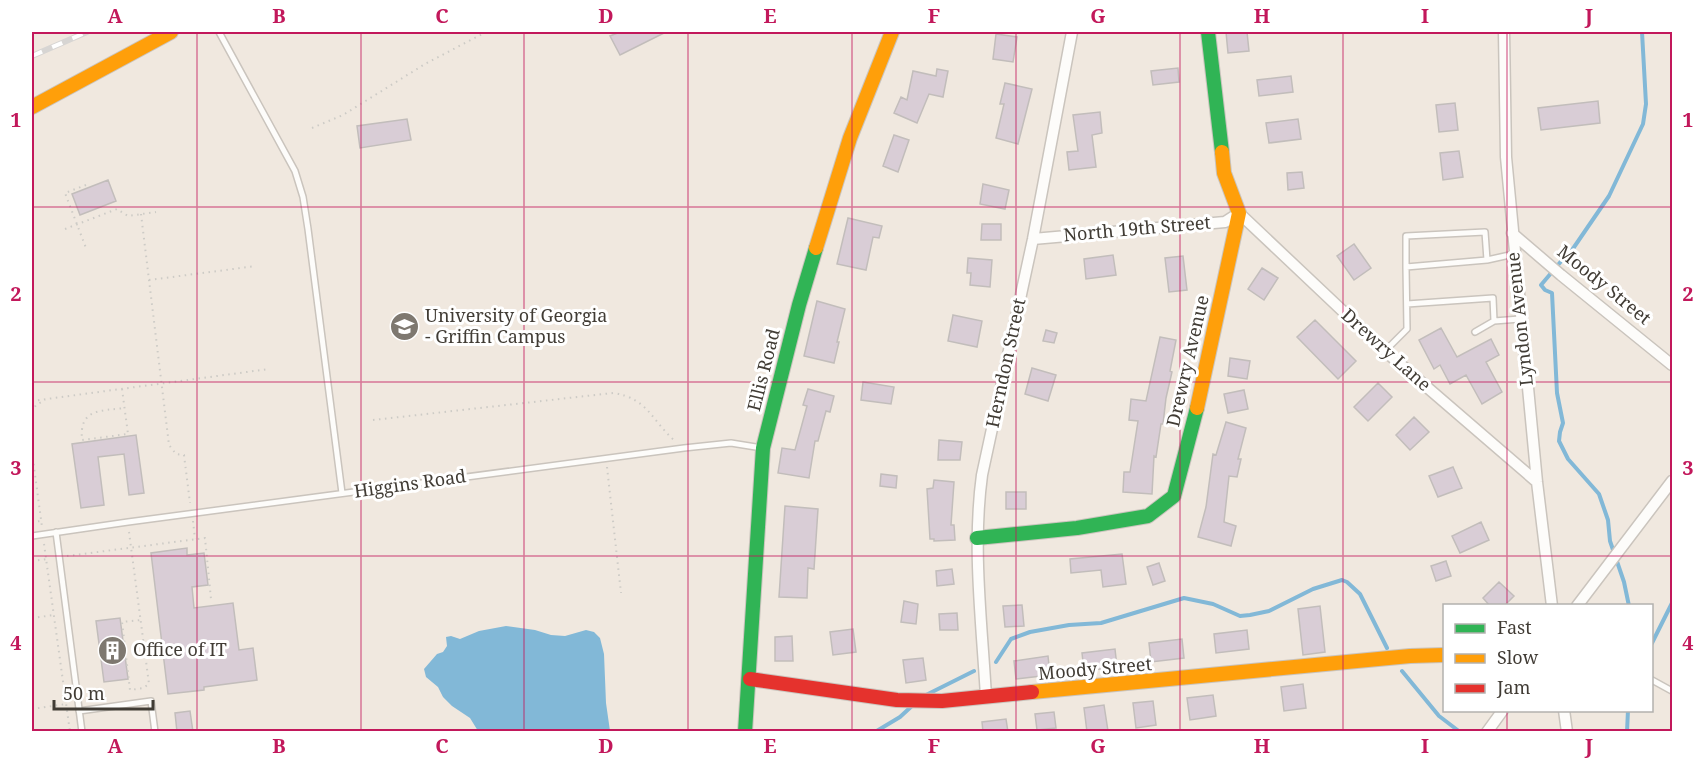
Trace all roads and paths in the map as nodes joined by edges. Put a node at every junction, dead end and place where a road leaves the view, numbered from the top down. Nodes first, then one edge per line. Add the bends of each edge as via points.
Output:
1 (171, 32) edge
2 (219, 32) edge
3 (486, 32) edge
4 (892, 32) edge
5 (1072, 32) edge
6 (1208, 32) edge
7 (1504, 32) edge
8 (32, 107) edge
9 (312, 128) dead end
10 (86, 185) dead end
11 (156, 212) dead end
12 (1239, 213) junction
13 (141, 214) junction
14 (77, 224) junction
15 (65, 229) dead end
16 (1512, 233) junction
17 (1033, 239) junction
18 (86, 248) dead end
19 (1514, 254) junction
20 (1487, 260) junction
21 (256, 267) dead end
22 (1406, 267) junction
23 (149, 280) junction
24 (1407, 304) junction
25 (1520, 319) junction
26 (1494, 321) junction
27 (1475, 332) dead end
28 (1385, 351) junction
29 (1672, 365) edge
30 (269, 369) dead end
31 (161, 383) junction
32 (122, 389) junction
33 (48, 399) junction
34 (32, 401) edge
35 (125, 408) junction
36 (32, 412) edge
37 (373, 420) dead end
38 (684, 448) junction
39 (763, 448) junction
40 (32, 452) edge
41 (606, 458) junction
42 (1672, 481) edge
43 (1537, 482) junction
44 (342, 494) junction
45 (192, 513) junction
46 (41, 520) junction
47 (32, 522) edge
48 (128, 522) junction
49 (56, 532) junction
50 (43, 534) junction
51 (32, 536) edge
52 (977, 538) junction
53 (195, 539) junction
54 (131, 547) junction
55 (60, 557) junction
56 (46, 559) junction
57 (32, 561) edge
58 (621, 593) dead end
59 (212, 598) dead end
60 (1552, 604) edge
61 (1579, 604) edge
62 (54, 615) junction
63 (32, 618) edge
64 (141, 620) junction
65 (1443, 654) edge
66 (750, 679) junction
67 (1653, 680) edge
68 (1672, 691) edge
69 (986, 697) junction
70 (66, 704) junction
71 (32, 709) edge
72 (79, 711) junction
73 (1502, 712) edge
74 (1564, 712) edge
75 (70, 732) edge
76 (82, 732) edge
77 (155, 732) edge
78 (745, 732) edge
79 (1487, 732) edge
80 (1567, 732) edge

1 - 8 street
2 - 44 lane via 295,171 303,197
3 - 9 path via 343,115
4 - 39 street, Ellis Road via 846,149 798,305
5 - 17 street, Herndon Street
6 - 12 street via 1224,174
7 - 16 street, Lyndon Avenue
10 - 14 path via 65,193
11 - 13 path
12 - 17 street, North 19th Street via 1225,222
12 - 28 street, Drewry Lane
12 - 52 street, Drewry Avenue via 1203,386 1174,496 1148,516
13 - 14 path via 128,216 117,209
13 - 23 path
14 - 15 path
14 - 18 path
16 - 19 street, Lyndon Avenue
16 - 29 street, Moody Street
17 - 52 street, Herndon Street via 982,475
19 - 20 lane
19 - 25 street, Lyndon Avenue
20 - 22 lane
20 - 22 lane via 1485,232 1406,236
21 - 23 path
22 - 24 lane
23 - 31 path
24 - 26 lane via 1493,298
24 - 28 lane via 1407,330
25 - 26 lane
25 - 43 street, Lyndon Avenue
26 - 27 lane
28 - 43 street, Drewry Lane
30 - 31 path
31 - 32 path
31 - 45 path via 169,445 176,454 184,455
32 - 33 path
32 - 35 path
33 - 34 path
33 - 36 path
35 - 35 path via 128,434 82,440 84,419 89,415
37 - 38 path via 613,393 640,402
38 - 39 lane, Higgins Road via 731,443
38 - 41 lane, Higgins Road
39 - 66 street, Ellis Road
40 - 46 path
41 - 44 lane, Higgins Road
41 - 58 path
42 - 61 street
43 - 60 street, Lyndon Avenue
44 - 45 lane, Higgins Road
45 - 48 lane, Higgins Road
45 - 53 path
46 - 47 path
46 - 50 path
48 - 49 lane, Higgins Road
48 - 54 path
49 - 50 lane, Higgins Road
49 - 55 lane
50 - 51 lane, Higgins Road
50 - 56 path
52 - 69 street, Herndon Street
53 - 54 path
53 - 59 path via 205,538
54 - 55 path
54 - 64 path
55 - 56 path
55 - 72 lane
56 - 57 path
56 - 62 path
62 - 63 path
62 - 70 path
64 - 64 path via 122,622 130,690 149,684
65 - 69 street, Moody Street
66 - 69 street, Moody Street via 897,700
66 - 78 street, Ellis Road
67 - 68 lane
70 - 71 path
70 - 75 path
72 - 76 lane
72 - 77 lane via 151,701
73 - 79 street
74 - 80 street

